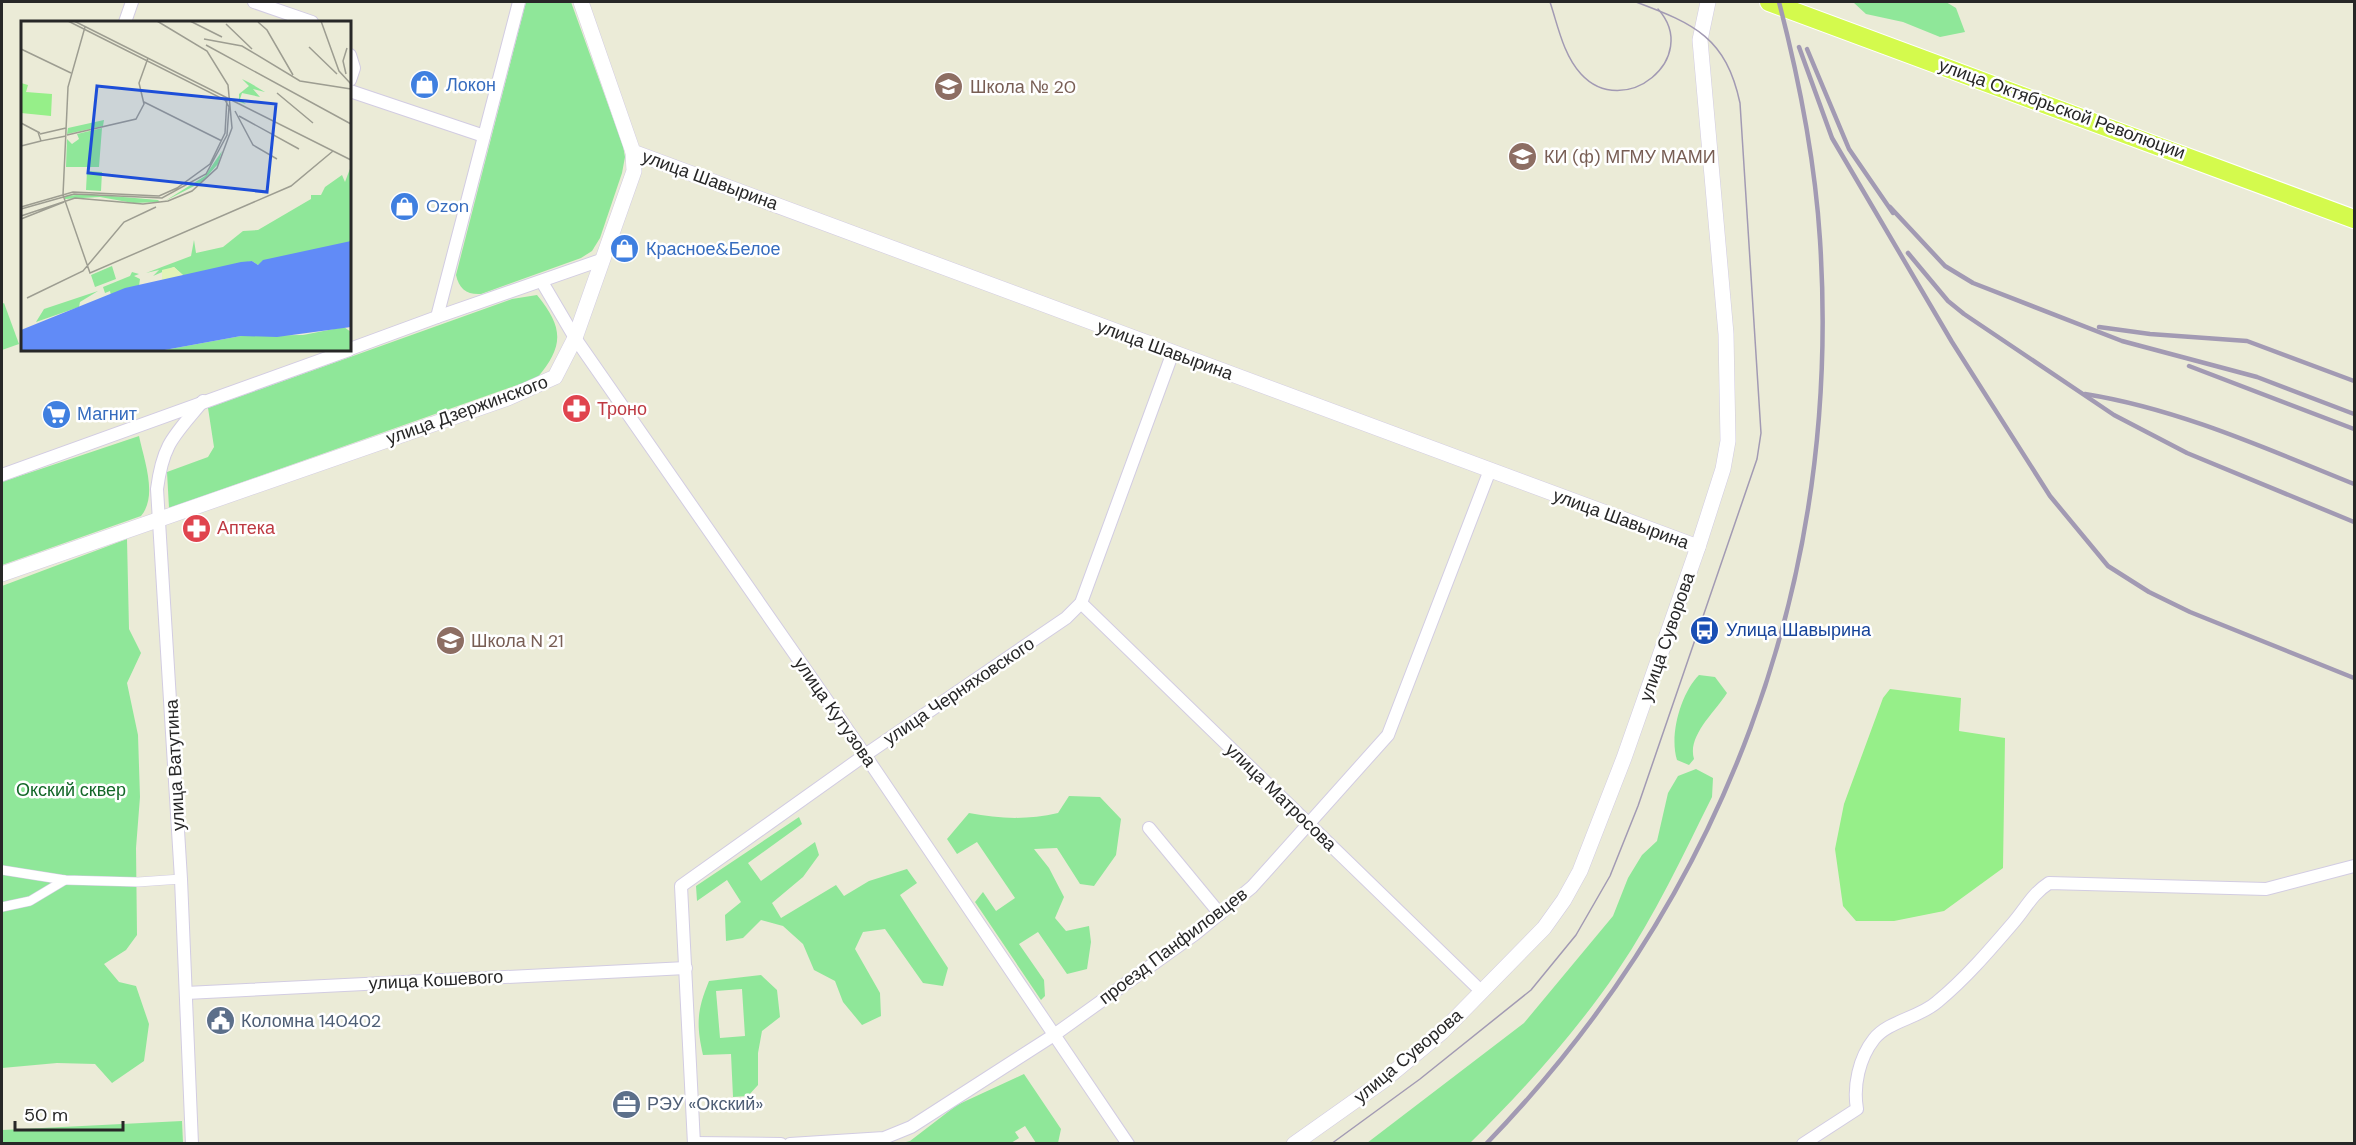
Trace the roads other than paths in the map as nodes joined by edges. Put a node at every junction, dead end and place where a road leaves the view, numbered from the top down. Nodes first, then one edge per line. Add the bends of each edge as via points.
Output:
1 (132, 2) edge
2 (254, 2) edge
3 (519, 2) edge
4 (580, 2) edge
5 (1708, 2) edge
6 (1769, 2) edge
7 (125, 21) edge
8 (309, 21) edge
9 (351, 58) edge
10 (351, 77) edge
11 (351, 91) edge
12 (484, 136) junction
13 (633, 152) junction
14 (2355, 219) edge
15 (601, 260) junction
16 (542, 282) junction
17 (437, 317) junction
18 (575, 338) junction
19 (351, 348) edge
20 (343, 351) edge
21 (1173, 352) junction
22 (203, 401) junction
23 (1490, 470) junction
24 (2, 475) edge
25 (160, 517) junction
26 (1698, 547) junction
27 (2, 574) edge
28 (1081, 603) junction
29 (865, 755) junction
30 (1308, 823) junction
31 (1149, 828) dead end
32 (2355, 866) edge
33 (2, 870) edge
34 (181, 879) junction
35 (65, 880) junction
36 (2, 907) edge
37 (1220, 914) junction
38 (686, 968) junction
39 (1482, 992) junction
40 (186, 993) junction
41 (1054, 1035) junction
42 (192, 1143) edge
43 (694, 1143) edge
44 (781, 1143) edge
45 (790, 1143) edge
46 (1128, 1143) edge
47 (1294, 1143) edge
48 (1803, 1143) edge

1 - 7 street
2 - 8 street
3 - 12 street
4 - 13 street, улица Дзержинского
5 - 26 street, улица Суворова via 1700,40 1724,300 1729,413 1723,469
6 - 14 main road, улица Октябрьской Революции
9 - 10 street
11 - 12 street
12 - 17 street
13 - 15 street, улица Дзержинского via 634,171
13 - 21 street, улица Шавырина
15 - 16 street
15 - 18 street, улица Дзержинского
16 - 17 street
16 - 18 street, улица Кутузова
17 - 19 street
18 - 25 street, улица Дзержинского via 555,377 508,398
18 - 29 street, улица Кутузова
20 - 22 street
21 - 23 street, улица Шавырина
21 - 28 street, улица Черняховского
22 - 24 street
22 - 25 street, улица Ватутина via 163,454 157,489
23 - 26 street, улица Шавырина
23 - 30 street, проезд Панфиловцев via 1388,735
25 - 27 street, улица Дзержинского
25 - 34 street, улица Ватутина
26 - 39 street, улица Суворова via 1580,871 1544,928
28 - 29 street, улица Черняховского via 1066,618
28 - 30 street, улица Матросова
29 - 38 street, улица Черняховского via 681,886
29 - 41 street, улица Кутузова
30 - 37 street, проезд Панфиловцев via 1252,887
30 - 39 street, улица Матросова
31 - 37 street
32 - 48 street via 2266,889 2049,883 2031,897 1996,942 1936,1004 1874,1039 1861,1065 1854,1094 1857,1109
33 - 35 street
34 - 35 street
34 - 40 street, улица Ватутина
35 - 36 street via 30,901
37 - 41 street, проезд Панфиловцев
38 - 40 street, улица Кошевого
38 - 43 street, улица Черняховского
39 - 47 street, улица Суворова via 1442,1032 1383,1081
40 - 42 street, улица Ватутина
41 - 45 street, проезд Панфиловцев via 911,1127 884,1138
41 - 46 street, улица Кутузова
43 - 44 street

